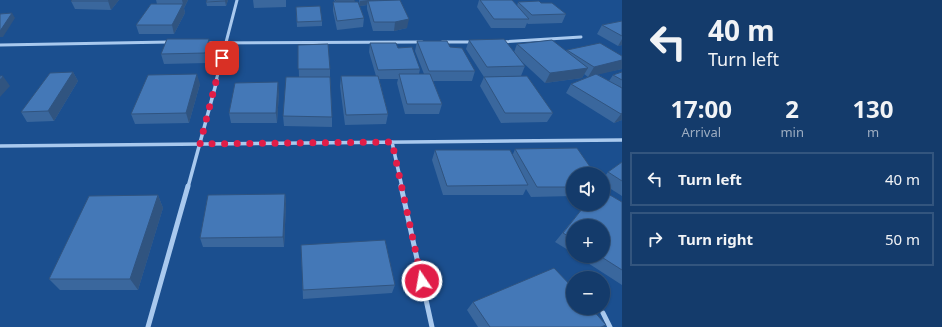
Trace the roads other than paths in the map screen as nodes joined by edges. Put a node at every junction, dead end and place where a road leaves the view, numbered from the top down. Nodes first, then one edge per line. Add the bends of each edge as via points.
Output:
1 (237, 0) edge
2 (581, 37) dead end
3 (172, 42) edge
4 (430, 42) edge
5 (438, 42) edge
6 (477, 42) edge
7 (501, 42) edge
8 (203, 43) edge
9 (226, 43) junction
10 (0, 45) edge
11 (622, 140) edge
12 (392, 142) junction
13 (200, 144) junction
14 (0, 146) edge
15 (604, 315) edge
16 (148, 327) edge
17 (432, 327) edge
18 (610, 327) edge

1 - 9 street
2 - 7 street
3 - 10 street
4 - 9 street
5 - 6 street
8 - 9 street
9 - 13 street
11 - 12 street
12 - 13 street
12 - 17 street
13 - 14 street
13 - 16 street
15 - 18 street

